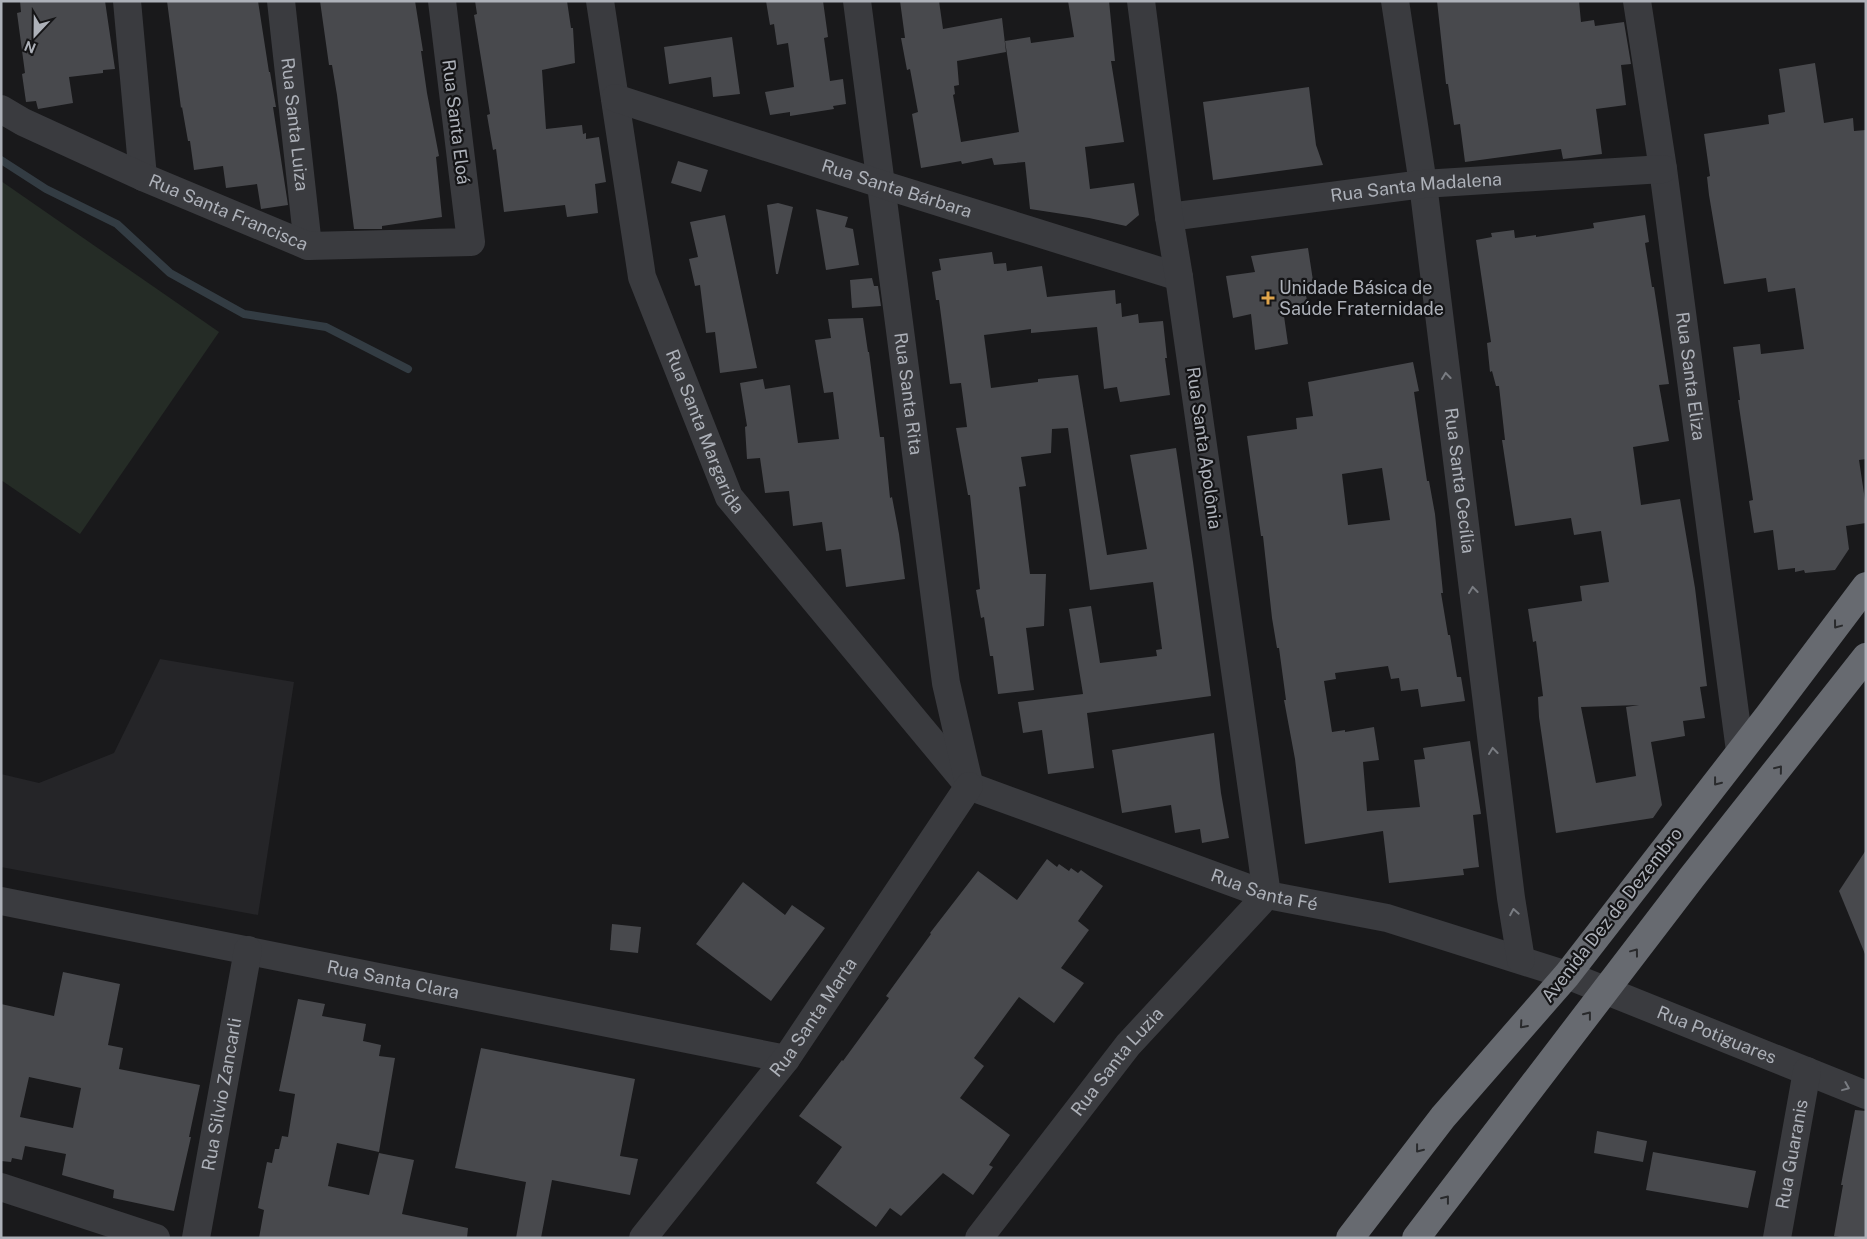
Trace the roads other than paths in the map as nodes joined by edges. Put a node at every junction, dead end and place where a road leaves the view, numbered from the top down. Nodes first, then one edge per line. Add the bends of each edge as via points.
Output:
1 (127, 1) edge
2 (282, 1) edge
3 (442, 1) edge
4 (600, 1) edge
5 (857, 1) edge
6 (1141, 1) edge
7 (1395, 1) edge
8 (1637, 1) edge
9 (615, 98) junction
10 (1, 109) edge
11 (1663, 169) junction
12 (143, 177) junction
13 (881, 184) junction
14 (1423, 184) junction
15 (1169, 217) junction
16 (471, 242) joint
17 (308, 246) junction
18 (1179, 277) junction
19 (1866, 586) edge
20 (1866, 657) edge
21 (1740, 751) junction
22 (969, 786) junction
23 (1267, 895) junction
24 (1, 900) edge
25 (248, 950) junction
26 (1521, 960) junction
27 (1567, 975) junction
28 (1606, 991) junction
29 (786, 1059) junction
30 (1807, 1071) junction
31 (1866, 1095) edge
32 (1, 1187) edge
33 (156, 1238) edge
34 (196, 1238) edge
35 (643, 1238) edge
36 (979, 1238) edge
37 (1350, 1238) edge
38 (1416, 1238) edge
39 (1776, 1238) edge

1 - 12 street
2 - 17 street, Rua Santa Luiza
3 - 16 street, Rua Santa Eloá
4 - 9 street, Rua Santa Margarida
5 - 13 street, Rua Santa Rita
6 - 15 street, Rua Santa Apolônia
7 - 14 street, Rua Santa Cecília
8 - 11 street, Rua Santa Eliza
9 - 13 street, Rua Santa Bárbara
9 - 22 street, Rua Santa Margarida via 642,277 728,497
10 - 12 street, Rua Santa Francisca
11 - 14 street, Rua Santa Madalena
11 - 21 street, Rua Santa Eliza
12 - 17 street, Rua Santa Francisca
13 - 18 street, Rua Santa Bárbara
13 - 22 street, Rua Santa Rita via 946,683
14 - 15 street, Rua Santa Madalena
26 -> 14 street, Rua Santa Cecília
15 - 18 street, Rua Santa Apolônia
16 - 17 street, Rua Santa Francisca
18 - 23 street, Rua Santa Apolônia
19 -> 21 highway, Avenida Dez de Dezembro
28 -> 20 highway
21 -> 27 highway, Avenida Dez de Dezembro
22 - 23 street, Rua Santa Fé
22 - 29 street, Rua Santa Marta
23 - 26 street, Rua Santa Fé via 1387,918
23 - 36 street, Rua Santa Luzia via 1128,1045
24 - 25 street, Rua Santa Clara
25 - 29 street, Rua Santa Clara
25 - 34 street, Rua Silvio Zancarli
26 - 27 street, Rua Santa Fé
27 - 28 street, Rua Potiguares
27 -> 37 highway, Avenida Dez de Dezembro via 1444,1117
28 - 30 street, Rua Potiguares
38 -> 28 highway
29 - 35 street, Rua Santa Marta
30 -> 31 street, Rua Potiguares
30 - 39 street, Rua Guaranis
32 - 33 street

